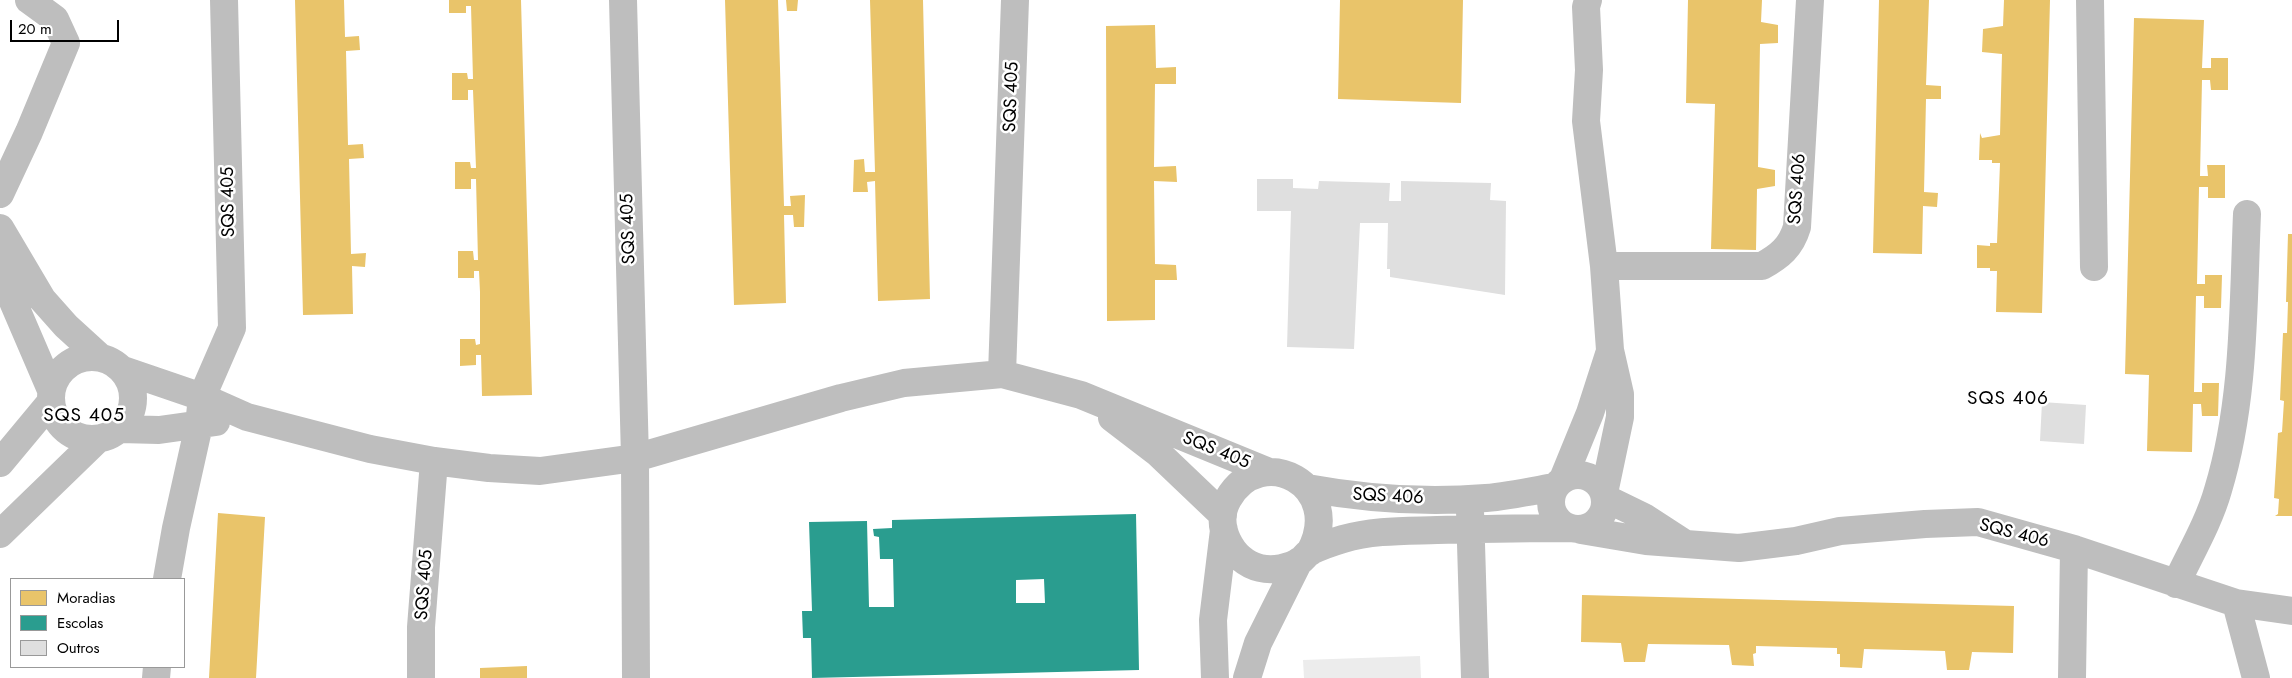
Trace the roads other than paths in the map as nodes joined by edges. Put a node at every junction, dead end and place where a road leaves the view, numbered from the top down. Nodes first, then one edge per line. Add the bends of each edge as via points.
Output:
1 (29, 0) edge
2 (224, 0) edge
3 (623, 0) edge
4 (1014, 0) edge
5 (1588, 0) edge
6 (1810, 0) edge
7 (2090, 0) edge
8 (0, 194) edge
9 (2247, 214) dead end
10 (4, 236) edge
11 (1604, 266) junction
12 (2094, 267) dead end
13 (1610, 350) junction
14 (111, 364) junction
15 (1002, 374) junction
16 (1080, 395) junction
17 (51, 397) junction
18 (202, 397) junction
19 (247, 417) junction
20 (199, 426) junction
21 (109, 434) junction
22 (636, 458) junction
23 (434, 461) junction
24 (0, 464) edge
25 (1269, 472) junction
26 (1559, 483) junction
27 (1307, 488) junction
28 (1605, 496) junction
29 (1470, 499) junction
30 (1223, 522) junction
31 (1470, 529) junction
32 (1575, 529) junction
33 (0, 534) edge
34 (1685, 544) junction
35 (2074, 549) junction
36 (1304, 556) junction
37 (167, 578) edge
38 (2176, 584) junction
39 (2236, 604) junction
40 (2292, 610) edge
41 (421, 678) edge
42 (636, 678) edge
43 (1215, 678) edge
44 (1247, 678) edge
45 (1475, 678) edge
46 (2072, 678) edge
47 (2256, 678) edge

1 - 8 street via 55,19 66,43 30,132
2 - 18 street, SQS 405 via 232,328
3 - 22 street, SQS 405
4 - 15 street, SQS 405
5 - 11 street via 1586,121
6 - 11 street, SQS 406 via 1797,227 1792,241 1776,258 1762,266
7 - 12 street
9 - 38 street via 2241,364 2234,427 2218,492
10 - 14 street, SQS 405 via 42,299 66,326
10 - 17 street, SQS 405 via 8,290
11 - 13 street
13 - 26 street via 1587,420
13 - 28 street via 1620,394 1620,417
14 - 17 street via 87,357 74,360 55,378
14 - 18 street, SQS 405
14 - 21 street via 130,381 133,407 128,418
15 - 16 street, SQS 405
15 - 22 street, SQS 405 via 904,383 841,398
16 - 25 street, SQS 405
16 - 30 street, SQS 405 via 1159,454
17 - 21 street via 54,416 73,435 85,439
17 - 24 street
18 - 19 street, SQS 405
18 - 20 street, SQS 405
19 - 20 street, SQS 405
19 - 23 street, SQS 405 via 370,449
20 - 21 street, SQS 405
20 - 37 street, SQS 405
21 - 33 street
22 - 23 street, SQS 405 via 540,470
22 - 42 street, SQS 405
23 - 41 street, SQS 405 via 421,627
25 - 27 street via 1296,479
25 - 30 street via 1243,481 1227,502
26 - 28 street via 1575,474 1587,476 1598,482
26 - 29 street, SQS 406
26 - 32 street via 1550,499 1552,511 1558,522
27 - 29 street, SQS 406 via 1397,500
27 - 36 street via 1315,499 1320,526
28 - 32 street via 1602,517 1593,526
28 - 34 street, SQS 406
29 - 31 street
30 - 36 street via 1228,542 1236,554 1253,565 1273,569 1287,567
30 - 43 street via 1213,620
31 - 32 street, SQS 406
31 - 36 street, SQS 406 via 1390,531 1343,539
31 - 45 street
32 - 34 street, SQS 406 via 1622,538
34 - 35 street, SQS 406 via 1739,548 1796,541 1840,531 1978,522
35 - 38 street, SQS 406
35 - 46 street
36 - 44 street via 1258,643
38 - 39 street, SQS 406
39 - 40 street, SQS 406
39 - 47 street

